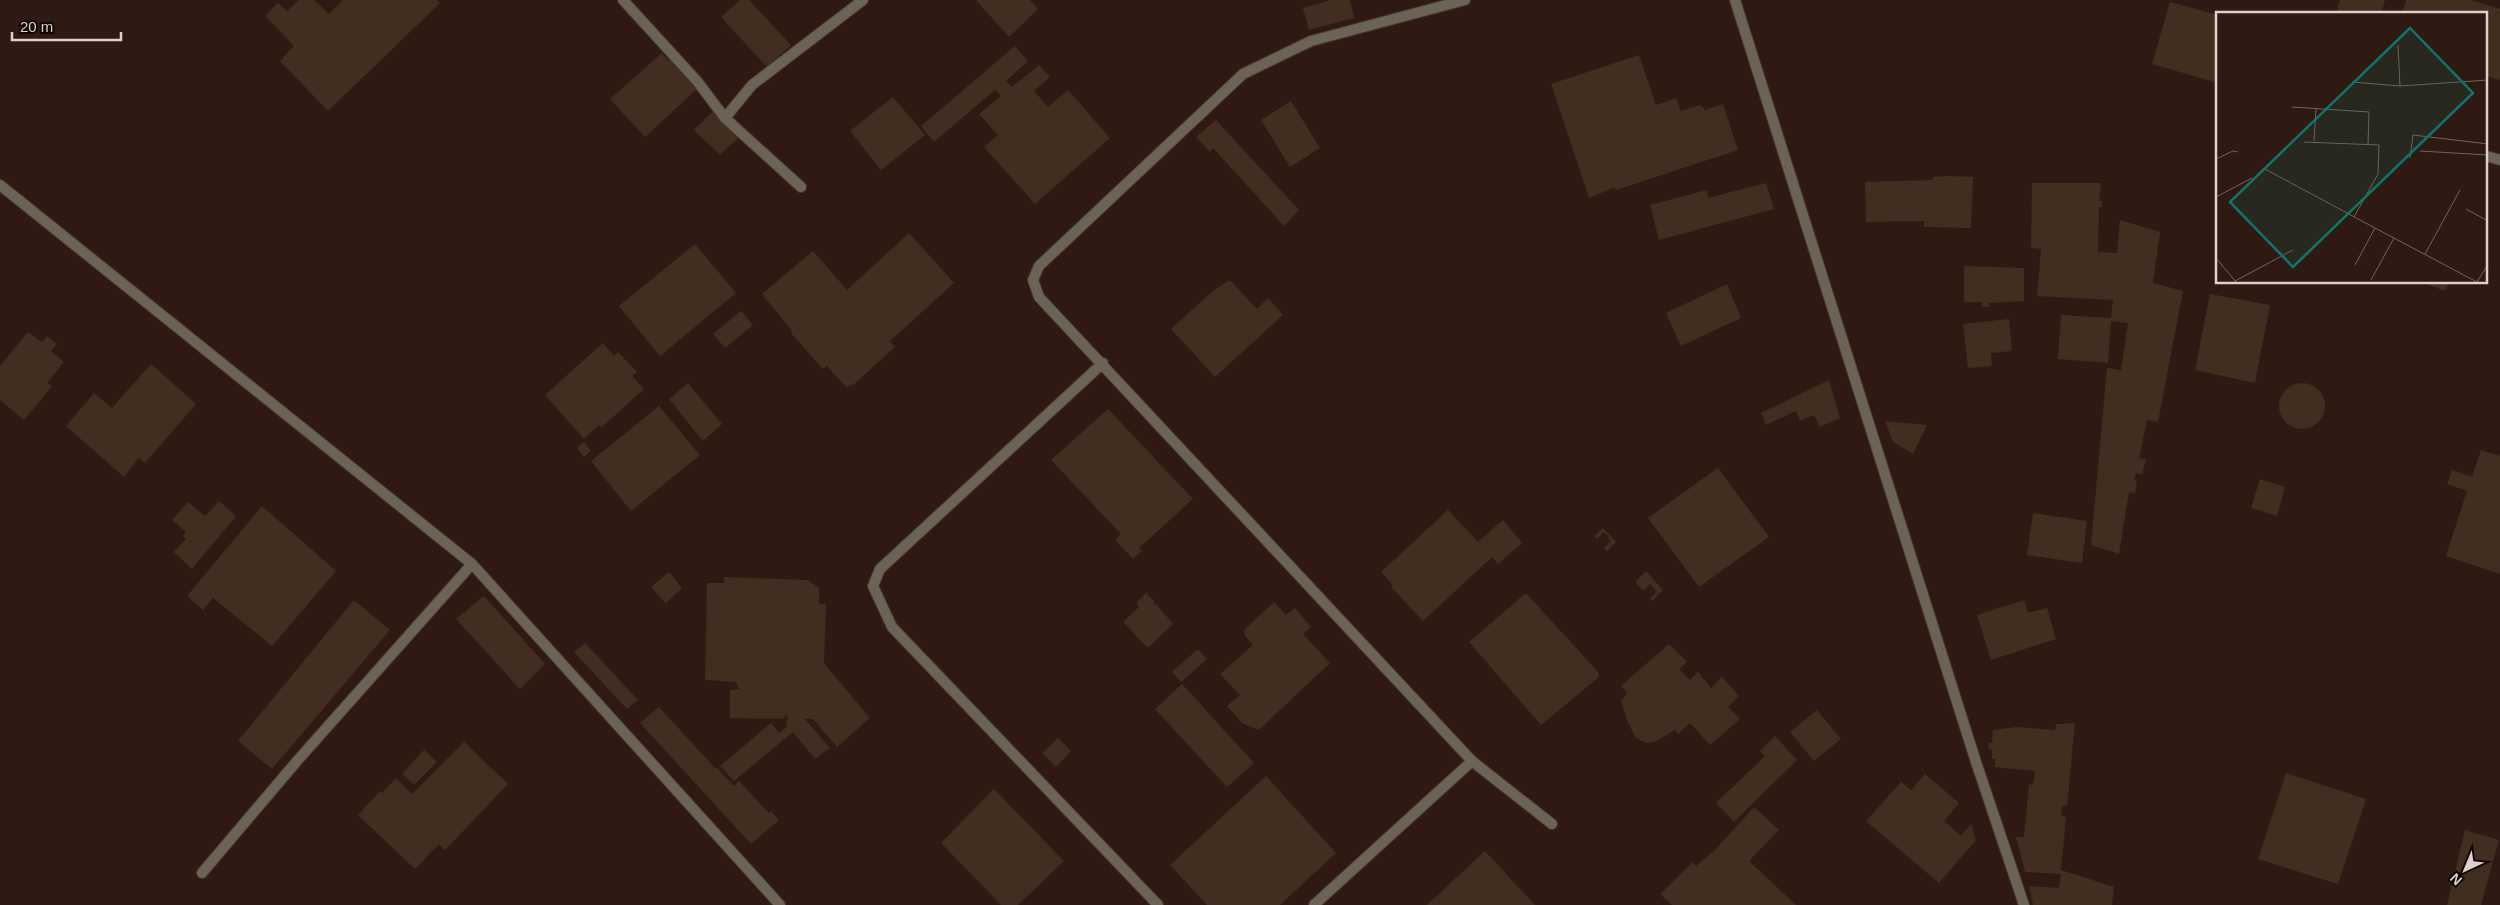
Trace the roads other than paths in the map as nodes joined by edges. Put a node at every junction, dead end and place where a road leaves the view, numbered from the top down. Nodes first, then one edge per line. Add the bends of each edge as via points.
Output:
1 (623, 0) edge
2 (863, 0) edge
3 (1466, 0) edge
4 (1735, 0) edge
5 (725, 118) junction
6 (0, 185) edge
7 (801, 187) dead end
8 (1103, 363) junction
9 (472, 564) junction
10 (1472, 761) junction
11 (1552, 824) dead end
12 (202, 873) dead end
13 (780, 905) edge
14 (1158, 905) edge
15 (1314, 905) edge
16 (2024, 905) edge

1 - 5 street via 697,80
2 - 5 street via 752,84
3 - 8 street via 1312,41 1243,74 1040,266 1033,280 1039,297
4 - 16 street
5 - 7 street
6 - 9 street
8 - 10 street
8 - 14 street via 880,569 873,586 892,627
9 - 12 street
9 - 13 street
10 - 11 street
10 - 15 street

